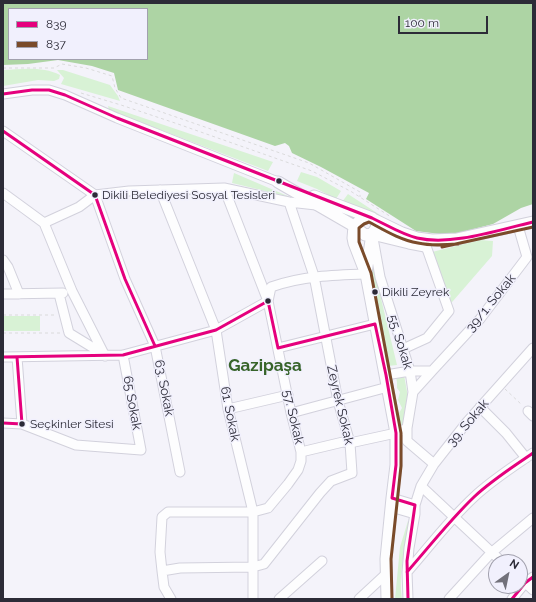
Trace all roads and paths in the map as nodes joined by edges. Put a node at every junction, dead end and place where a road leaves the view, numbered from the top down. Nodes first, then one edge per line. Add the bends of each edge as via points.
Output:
1 (3, 68) edge
2 (81, 93) dead end
3 (3, 94) edge
4 (3, 131) edge
5 (278, 182) junction
6 (224, 188) junction
7 (160, 190) junction
8 (3, 193) edge
9 (95, 195) junction
10 (360, 198) junction
11 (289, 202) junction
12 (320, 205) junction
13 (372, 218) junction
14 (392, 218) dead end
15 (533, 222) edge
16 (44, 223) junction
17 (518, 226) junction
18 (358, 227) junction
19 (372, 234) junction
20 (458, 239) junction
21 (426, 246) junction
22 (3, 260) edge
23 (366, 274) junction
24 (314, 276) junction
25 (72, 291) junction
26 (3, 294) edge
27 (19, 294) junction
28 (59, 294) junction
29 (268, 301) junction
30 (3, 314) edge
31 (64, 315) junction
32 (374, 324) junction
33 (216, 330) junction
34 (68, 333) junction
35 (3, 334) edge
36 (325, 336) junction
37 (155, 346) junction
38 (278, 348) junction
39 (403, 350) junction
40 (532, 350) edge
41 (123, 355) junction
42 (105, 356) junction
43 (3, 357) edge
44 (17, 357) junction
45 (410, 371) junction
46 (432, 371) junction
47 (386, 375) junction
48 (500, 385) junction
49 (388, 387) junction
50 (414, 392) junction
51 (288, 395) junction
52 (338, 401) junction
53 (480, 407) junction
54 (228, 409) junction
55 (291, 413) junction
56 (530, 414) edge
57 (3, 423) edge
58 (22, 424) junction
59 (407, 428) junction
60 (396, 432) junction
61 (350, 444) junction
62 (301, 452) junction
63 (530, 456) edge
64 (434, 464) junction
65 (180, 472) dead end
66 (421, 486) junction
67 (391, 502) junction
68 (415, 510) junction
69 (253, 512) junction
70 (454, 518) junction
71 (533, 518) edge
72 (491, 553) junction
73 (322, 561) dead end
74 (253, 567) junction
75 (162, 571) junction
76 (407, 572) junction
77 (386, 574) junction
78 (407, 595) edge
79 (171, 599) edge
80 (254, 599) edge
81 (279, 599) edge
82 (359, 599) edge
83 (387, 599) edge
84 (412, 599) edge
85 (449, 599) edge

1 - 10 path via 54,68 62,64 112,76 121,98 309,163 360,192
2 - 10 path via 168,120 312,171
3 - 5 street via 49,90 65,95
4 - 9 street
5 - 12 main road
5 - 13 main road
6 - 7 street
6 - 11 street
6 - 29 street, 57. Sokak
7 - 9 street
7 - 33 street, 61. Sokak
8 - 16 street
9 - 16 street via 79,207
9 - 37 street, 63. Sokak via 125,279
10 - 14 path
11 - 12 street
11 - 24 street, Zeyrek Sokak
12 - 18 main road
13 - 18 main road via 364,218
13 - 19 main road via 377,227
13 - 20 main road via 417,238
15 - 17 main road
16 - 25 street
17 - 20 main road
17 - 46 street, 39/1. Sokak via 527,257 480,319
18 - 19 main road via 365,235
18 - 23 main road via 353,238
19 - 21 main road
19 - 23 main road
19 - 39 street, 55. Sokak via 380,277
20 - 21 main road
21 - 39 street via 449,311 427,338
22 - 27 street
23 - 24 street
23 - 32 main road
24 - 29 street via 271,287
24 - 36 street, Zeyrek Sokak
25 - 28 street
25 - 42 street
26 - 27 street
27 - 28 street
28 - 31 street
29 - 33 street
29 - 38 street, 57. Sokak
30 - 31 path
31 - 34 street
32 - 36 street
32 - 47 main road
33 - 37 street
33 - 54 street, 61. Sokak
34 - 35 path
34 - 42 street
36 - 38 street
36 - 52 street, Zeyrek Sokak
37 - 41 street
37 - 65 street, 63. Sokak
38 - 51 street, 57. Sokak
39 - 45 street, 55. Sokak
40 - 48 street, 39. Sokak
41 - 42 street
41 - 58 street, 65 Sokak via 141,450 76,445
42 - 44 street
43 - 44 street
44 - 58 street
45 - 46 street
45 - 47 street
45 - 50 street, 55. Sokak
46 - 50 street, 39/1. Sokak
47 - 49 main road
48 - 53 street, 39. Sokak
48 - 56 path
49 - 52 street
49 - 60 main road
50 - 59 street, 55. Sokak
51 - 54 street
51 - 55 street, 57. Sokak
52 - 55 street
52 - 61 street, Zeyrek Sokak
53 - 63 street
53 - 64 street, 39. Sokak
54 - 69 street, 61. Sokak
55 - 62 street, 57. Sokak
57 - 58 street
59 - 60 street
59 - 64 street, 55. Sokak via 407,441
60 - 61 street
60 - 67 main road via 396,465
61 - 62 street via 342,442
61 - 74 street, Zeyrek Sokak via 352,473 331,481 264,564
62 - 69 street, 57. Sokak via 298,470 288,484 268,508
63 - 70 street via 487,486
64 - 66 street, 39. Sokak
66 - 68 street, 39. Sokak
66 - 70 street
67 - 68 street
67 - 77 main road
68 - 76 street, 39. Sokak
69 - 74 street, 61. Sokak
69 - 75 street via 168,512 162,517
70 - 72 street
70 - 76 street
71 - 72 street
72 - 85 street
73 - 81 street
74 - 75 street via 180,568
74 - 80 street, 61. Sokak
75 - 79 street via 164,587
76 - 78 street, 39. Sokak
77 - 82 street
77 - 83 main road
78 - 84 street

